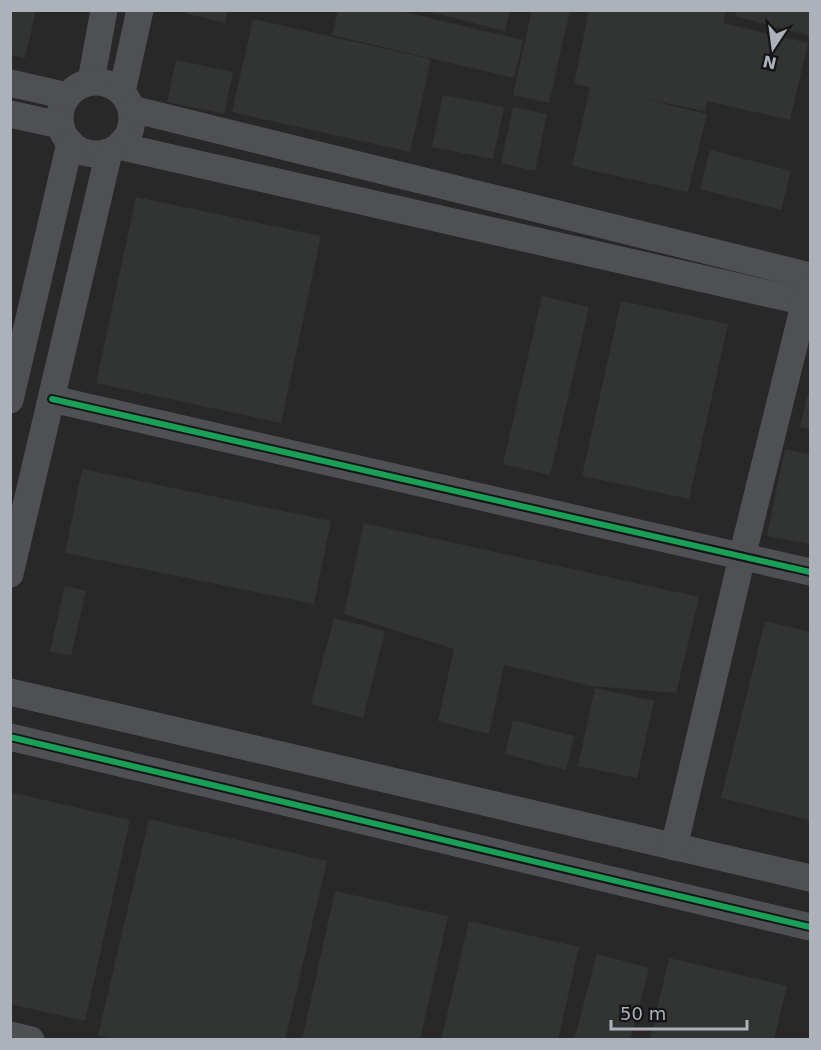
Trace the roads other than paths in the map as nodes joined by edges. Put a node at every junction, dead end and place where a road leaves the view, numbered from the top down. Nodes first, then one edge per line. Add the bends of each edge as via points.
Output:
1 (104, 10) edge
2 (140, 10) edge
3 (91, 81) junction
4 (10, 83) edge
5 (67, 96) junction
6 (127, 100) junction
7 (10, 114) edge
8 (65, 134) junction
9 (114, 149) junction
10 (809, 290) edge
11 (11, 394) edge
12 (52, 399) junction
13 (742, 557) junction
14 (810, 572) edge
15 (10, 574) edge
16 (10, 692) edge
17 (10, 737) edge
18 (674, 847) junction
19 (810, 878) edge
20 (810, 927) edge
21 (10, 1035) edge
22 (31, 1040) edge

1 - 3 street
2 - 6 street
3 - 5 street via 74,88
3 - 6 street via 114,86
4 - 5 street
5 - 8 street via 60,115
6 - 9 street via 130,130
6 - 10 street
7 - 8 street
8 - 9 street via 78,149 88,153
8 - 11 street
9 - 10 street
9 - 12 street
10 - 13 street
12 - 13 street
12 - 15 street
13 - 14 street
13 - 18 street
16 - 18 street
17 - 20 street
18 - 19 street
21 - 22 street

